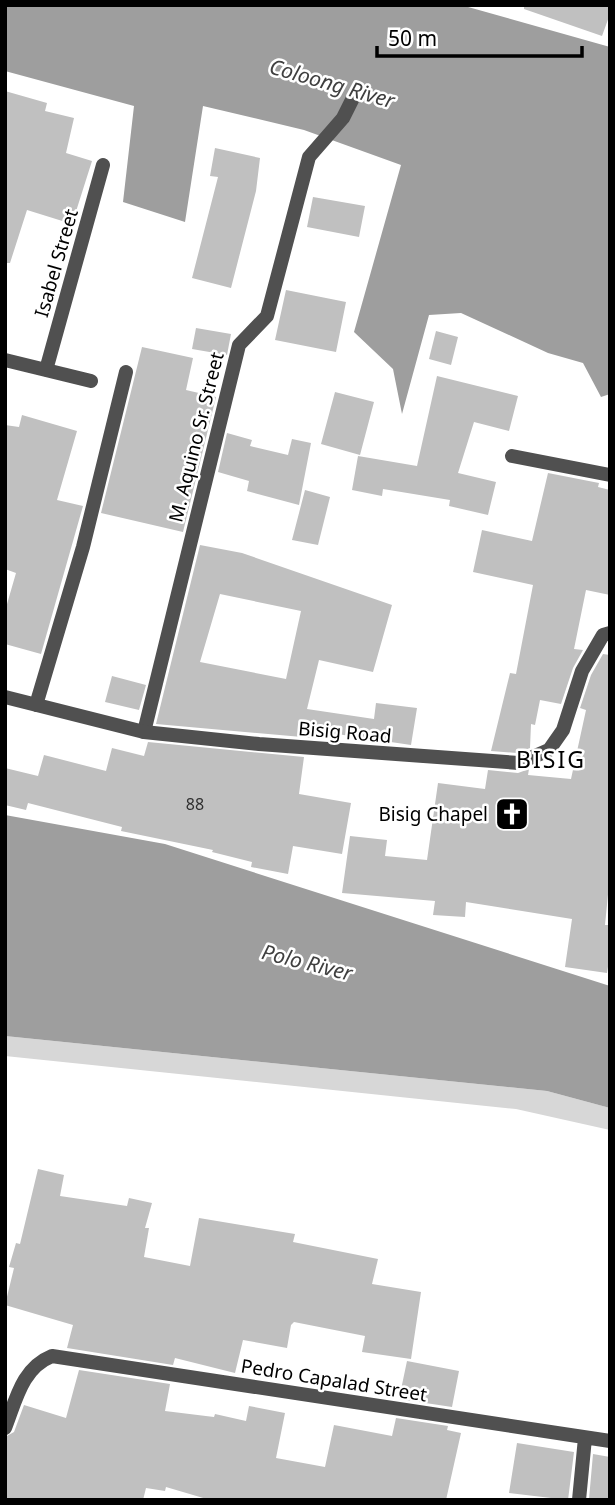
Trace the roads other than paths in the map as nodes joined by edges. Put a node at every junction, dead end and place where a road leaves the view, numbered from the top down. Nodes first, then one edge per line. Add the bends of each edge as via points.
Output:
1 (354, 96) dead end
2 (103, 165) dead end
3 (5, 360) edge
4 (46, 370) junction
5 (126, 372) dead end
6 (91, 381) dead end
7 (512, 456) dead end
8 (610, 475) edge
9 (610, 633) edge
10 (5, 697) edge
11 (36, 705) junction
12 (144, 732) junction
13 (5, 1428) edge
14 (585, 1438) junction
15 (610, 1441) edge
16 (579, 1500) edge

1 - 12 street, M. Aquino Sr. Street via 343,118 309,157 267,316 239,345
2 - 4 street, Isabel Street
3 - 4 street
4 - 6 street
5 - 11 street via 83,547
7 - 8 street
9 - 12 street, Bisig Road via 603,635 582,671 563,730 549,750 519,763
10 - 11 street, Bisig Road
11 - 12 street, Bisig Road
13 - 14 street, Pedro Capalad Street via 26,1376 37,1362 52,1356
14 - 15 street, Pedro Capalad Street
14 - 16 street

